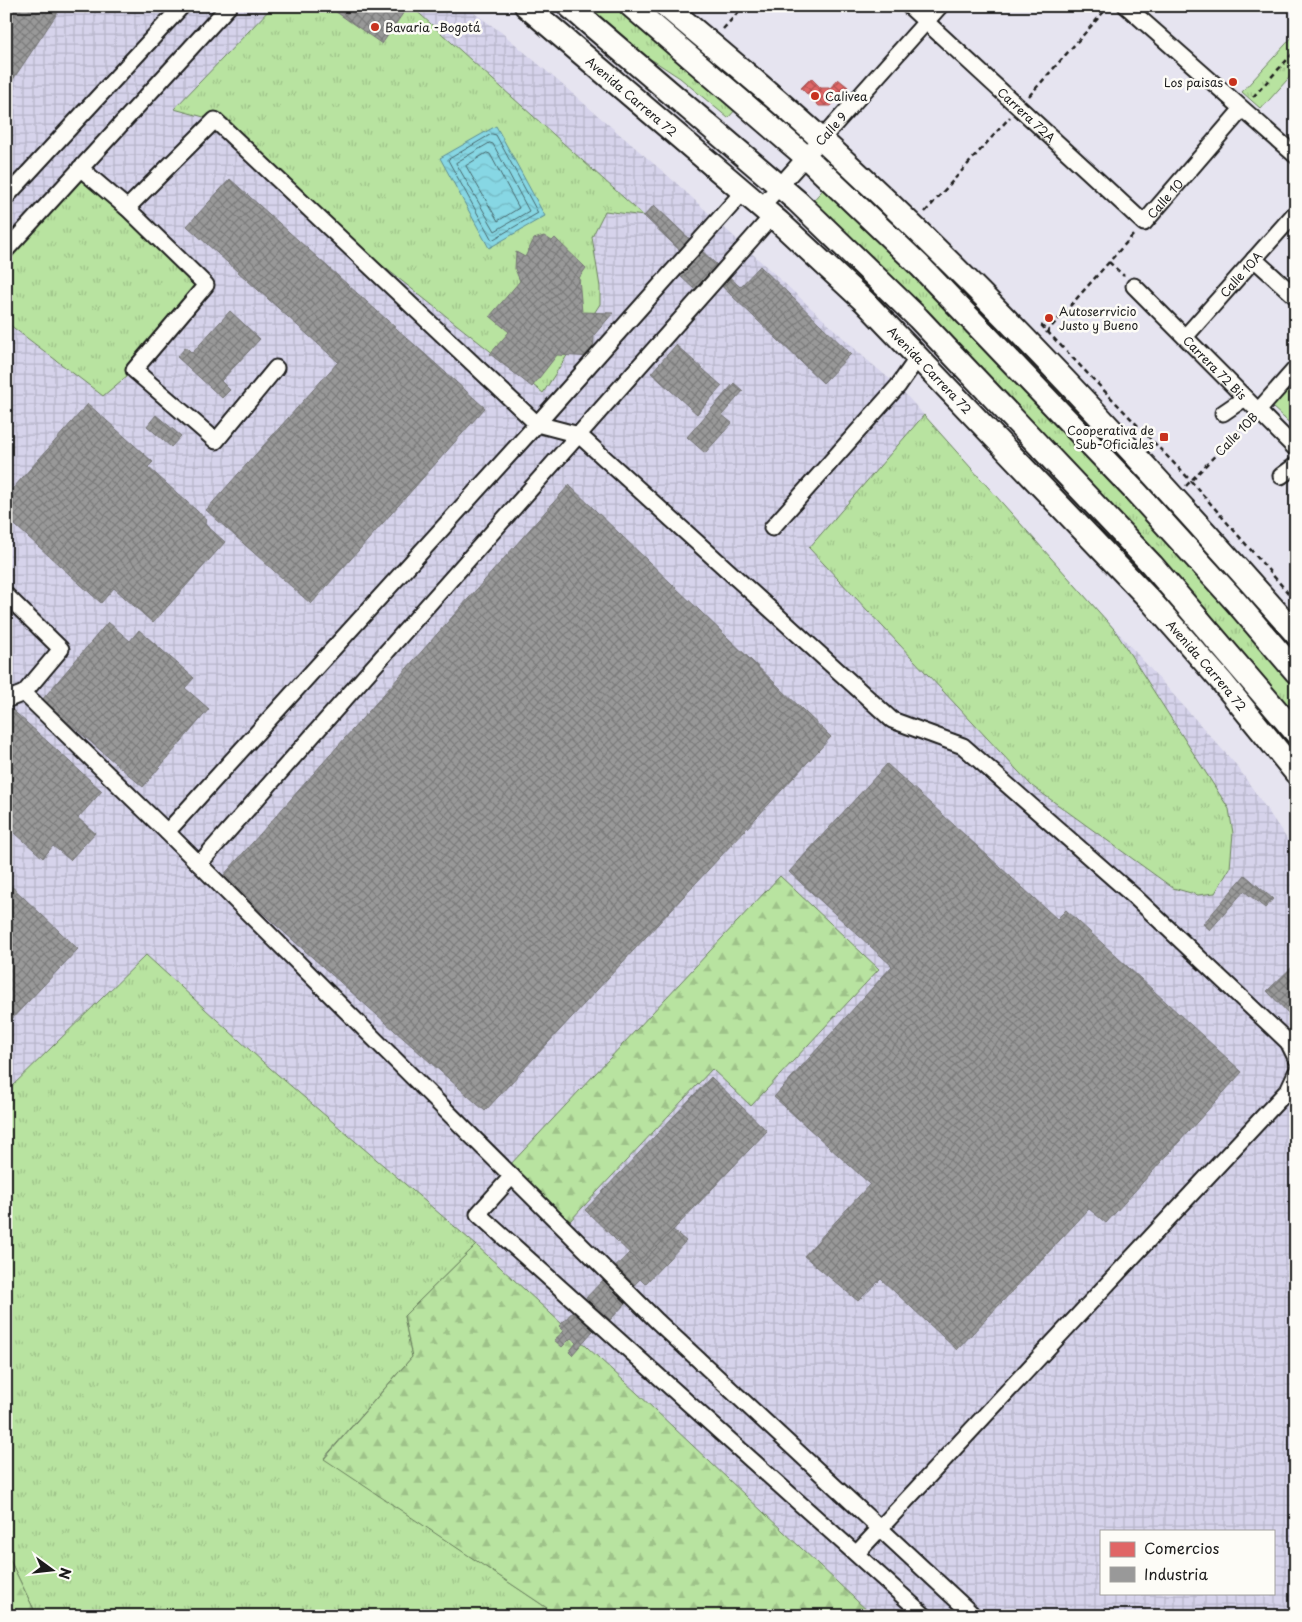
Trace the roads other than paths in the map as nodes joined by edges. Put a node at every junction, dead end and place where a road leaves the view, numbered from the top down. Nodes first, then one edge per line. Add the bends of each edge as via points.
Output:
1 (182, 6) edge
2 (229, 6) edge
3 (526, 6) edge
4 (569, 6) edge
5 (631, 6) edge
6 (666, 6) edge
7 (909, 6) edge
8 (940, 6) edge
9 (1126, 6) edge
10 (926, 22) junction
11 (1242, 109) junction
12 (821, 139) junction
13 (1296, 156) edge
14 (806, 157) junction
15 (80, 168) junction
16 (780, 186) junction
17 (743, 192) junction
18 (6, 197) edge
19 (127, 208) junction
20 (767, 212) junction
21 (1296, 212) edge
22 (1144, 223) joint
23 (8, 244) edge
24 (1254, 260) junction
25 (1134, 286) road end
26 (1296, 297) edge
27 (1185, 337) junction
28 (919, 356) junction
29 (276, 368) dead end
30 (1296, 368) edge
31 (1245, 398) junction
32 (1258, 412) junction
33 (1223, 414) dead end
34 (537, 424) junction
35 (579, 435) junction
36 (1122, 441) junction
37 (1296, 449) edge
38 (1296, 465) edge
39 (1280, 476) dead end
40 (1135, 491) junction
41 (772, 528) dead end
42 (6, 595) edge
43 (1296, 634) edge
44 (1296, 672) edge
45 (1222, 682) junction
46 (24, 693) junction
47 (6, 700) edge
48 (1270, 702) junction
49 (1296, 734) edge
50 (1296, 773) edge
51 (167, 832) junction
52 (199, 864) junction
53 (1296, 1058) edge
54 (1296, 1073) edge
55 (512, 1176) junction
56 (879, 1529) junction
57 (857, 1553) junction
58 (925, 1616) edge
59 (974, 1616) edge

1 - 18 street
2 - 15 street
3 - 17 highway, Avenida Carrera 72
4 - 16 highway, Avenida Carrera 72
5 - 14 highway
6 - 12 highway
7 - 10 street, Carrera 72A
8 - 10 street, Calle 9
9 - 11 street
10 - 12 street, Calle 9
10 - 22 street, Carrera 72A
11 - 13 street
11 - 22 street, Calle 10
12 - 14 street, Calle 9
12 - 36 highway via 1033,347
14 - 16 street, Calle 9
14 - 40 highway via 955,301
15 - 19 street
15 - 23 street
16 - 20 street, Calle 9
16 - 48 highway, Avenida Carrera 72 via 925,325 1152,565
17 - 20 highway, Avenida Carrera 72
17 - 34 street
19 - 29 street via 206,285 134,370 216,442
19 - 34 street via 215,120
20 - 28 highway, Avenida Carrera 72 via 866,302
20 - 35 street, Calle 9
21 - 24 street, Calle 10A
24 - 26 street
24 - 27 street, Calle 10A
25 - 27 street, Carrera 72 Bis
27 - 31 street, Carrera 72 Bis
28 - 41 street via 898,386
28 - 45 highway, Avenida Carrera 72 via 1150,600
30 - 32 street, Calle 10B
31 - 32 street, Carrera 72 Bis
31 - 33 street
32 - 37 street, Carrera 72 Bis
34 - 35 street
34 - 51 street
35 - 52 street, Calle 9
35 - 53 street via 892,720 963,746 1136,898 1288,1042
36 - 40 highway
36 - 43 highway
38 - 39 street
40 - 44 highway
42 - 46 street via 61,649
45 - 48 highway
45 - 50 highway, Avenida Carrera 72
46 - 47 street
46 - 51 street
48 - 49 highway, Avenida Carrera 72
51 - 52 street
52 - 55 street
54 - 56 street via 1288,1090
55 - 56 street via 657,1321
55 - 57 street via 478,1214
56 - 57 street
56 - 59 street
57 - 58 street

